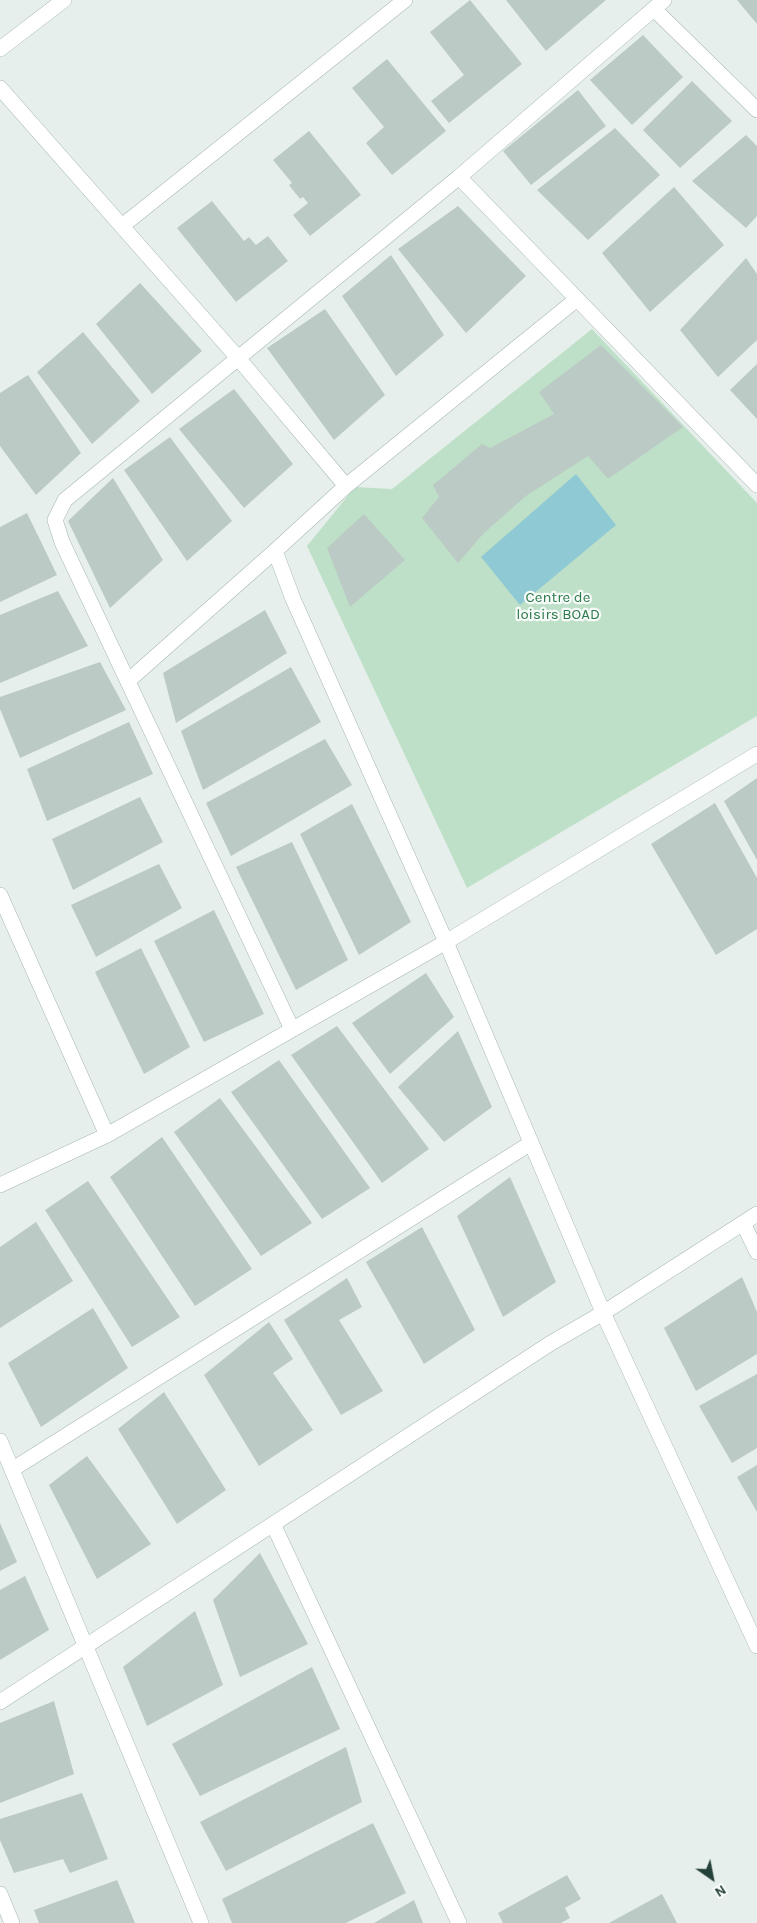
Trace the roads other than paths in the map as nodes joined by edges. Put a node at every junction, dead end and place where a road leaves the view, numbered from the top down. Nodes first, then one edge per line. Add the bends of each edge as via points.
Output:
1 (64, 0) edge
2 (405, 0) edge
3 (659, 4) edge
4 (0, 49) edge
5 (0, 88) edge
6 (757, 110) edge
7 (459, 177) junction
8 (122, 226) junction
9 (577, 299) junction
10 (238, 358) junction
11 (757, 484) edge
12 (346, 486) junction
13 (275, 551) junction
14 (128, 681) junction
15 (757, 754) edge
16 (0, 895) edge
17 (446, 942) junction
18 (292, 1029) junction
19 (107, 1135) junction
20 (531, 1143) junction
21 (0, 1185) edge
22 (757, 1214) edge
23 (743, 1223) junction
24 (757, 1252) edge
25 (603, 1313) junction
26 (0, 1441) edge
27 (13, 1469) junction
28 (273, 1524) junction
29 (86, 1644) junction
30 (757, 1646) edge
31 (0, 1702) edge
32 (0, 1894) edge
33 (12, 1923) edge
34 (201, 1923) edge
35 (459, 1923) edge

1 - 4 street
2 - 8 street
3 - 6 street
3 - 7 street
5 - 8 street
7 - 9 street
7 - 10 street
8 - 10 street
9 - 11 street
9 - 12 street
10 - 12 street
10 - 14 street via 65,500 55,520 62,542
12 - 13 street
13 - 14 street
13 - 17 street via 312,644
14 - 18 street
15 - 17 street
16 - 19 street
17 - 18 street
17 - 20 street
18 - 19 street
19 - 21 street
20 - 25 street
20 - 27 street
22 - 23 street
23 - 24 street
23 - 25 street
25 - 28 street via 551,1343
25 - 30 street
26 - 27 street
27 - 29 street
28 - 29 street
28 - 35 street
29 - 31 street
29 - 34 street
32 - 33 street

